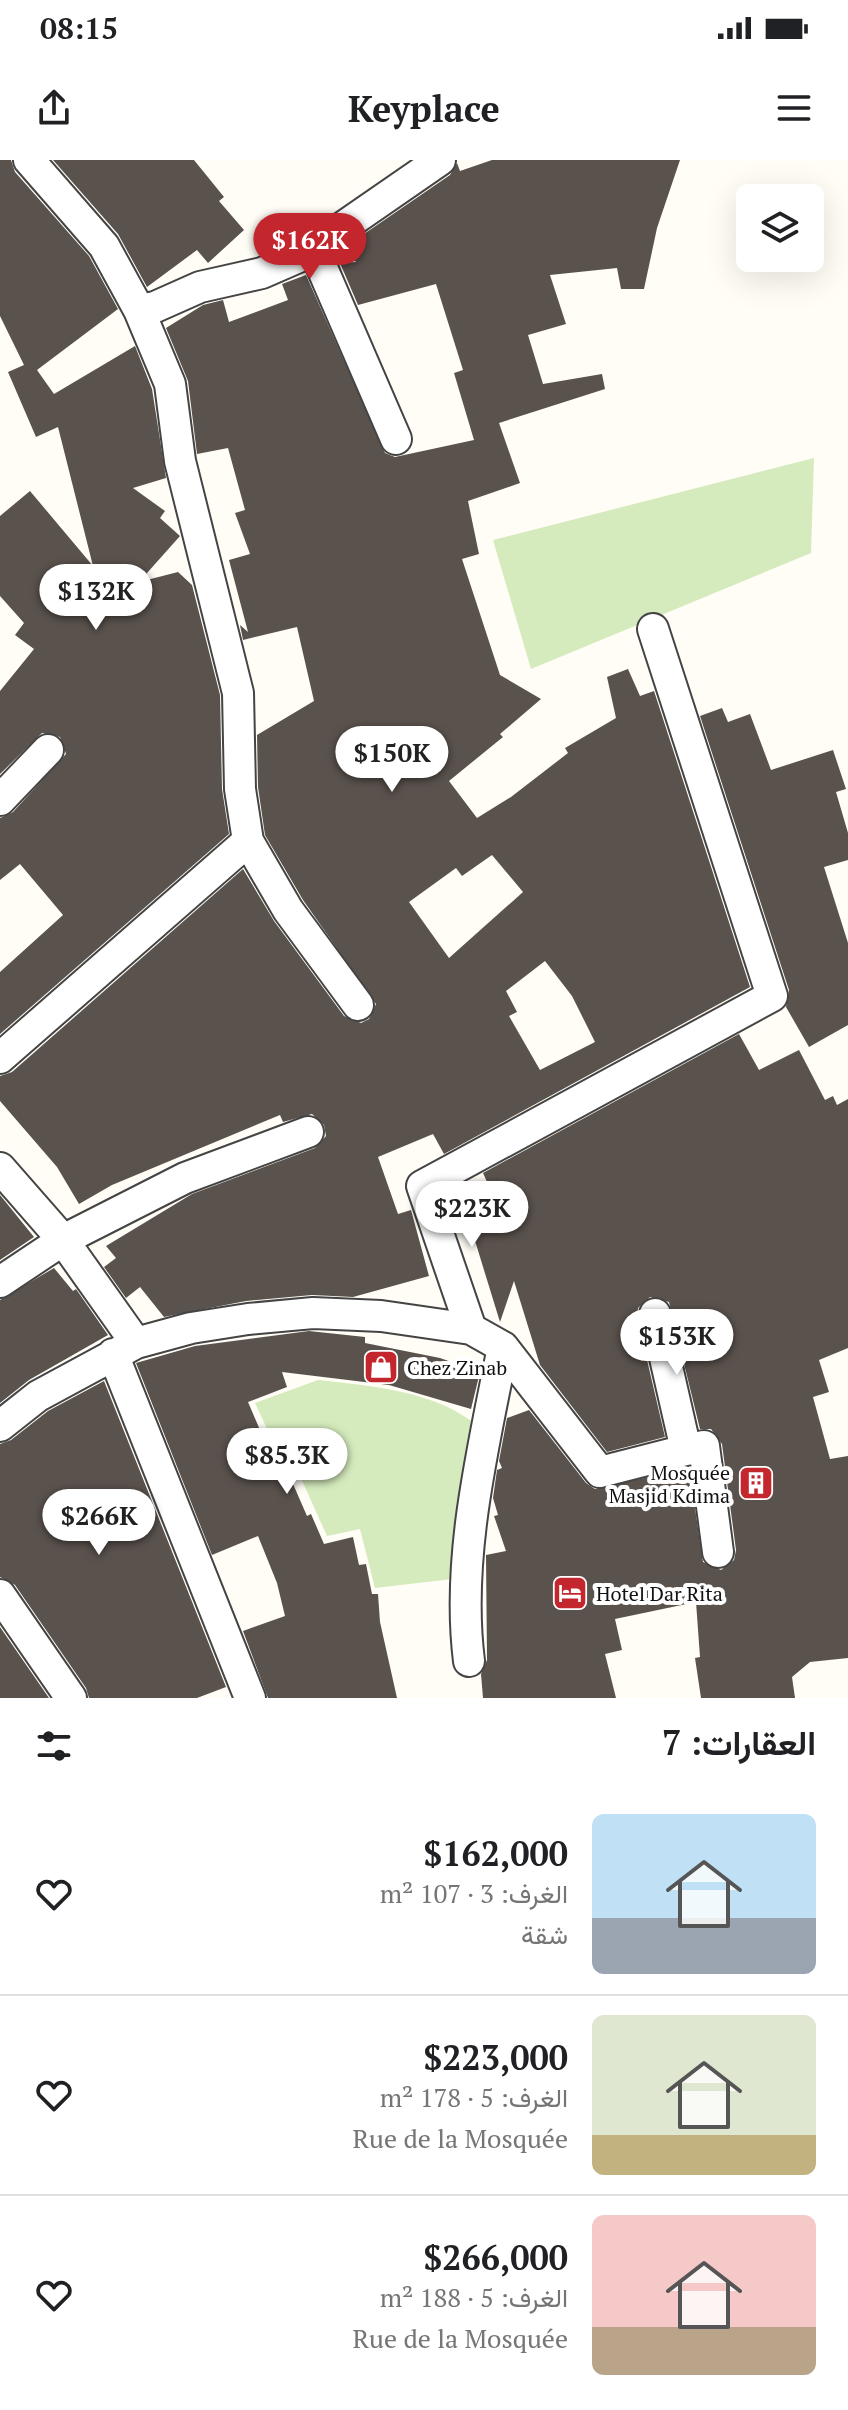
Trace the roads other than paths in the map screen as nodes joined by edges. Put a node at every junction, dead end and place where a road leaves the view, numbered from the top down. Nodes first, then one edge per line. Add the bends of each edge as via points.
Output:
1 (29, 160) edge
2 (435, 162) edge
3 (313, 247) junction
4 (139, 310) junction
5 (396, 439) dead end
6 (653, 629) dead end
7 (48, 750) dead end
8 (0, 800) edge
9 (248, 841) junction
10 (358, 1005) dead end
11 (0, 1058) edge
12 (308, 1132) dead end
13 (0, 1168) edge
14 (63, 1240) junction
15 (0, 1282) edge
16 (655, 1314) dead end
17 (471, 1329) junction
18 (503, 1347) junction
19 (124, 1349) junction
20 (0, 1426) edge
21 (686, 1450) junction
22 (718, 1552) dead end
23 (0, 1595) edge
24 (469, 1661) dead end
25 (71, 1698) edge
26 (250, 1698) edge

1 - 4 street via 104,246
2 - 3 street
3 - 4 street via 262,273 200,287
3 - 5 street
4 - 9 street via 170,384 180,461 238,693 240,789
6 - 17 street via 772,996 422,1186
7 - 8 street
9 - 10 street via 288,910
9 - 11 street
12 - 14 street via 185,1178
13 - 14 street
14 - 15 street
14 - 19 street
16 - 21 street
17 - 18 street
17 - 19 street via 313,1313 191,1328
18 - 21 street via 600,1472
18 - 24 street via 480,1463 465,1601
19 - 20 street via 38,1396
19 - 26 street
21 - 22 street via 704,1446
23 - 25 street

